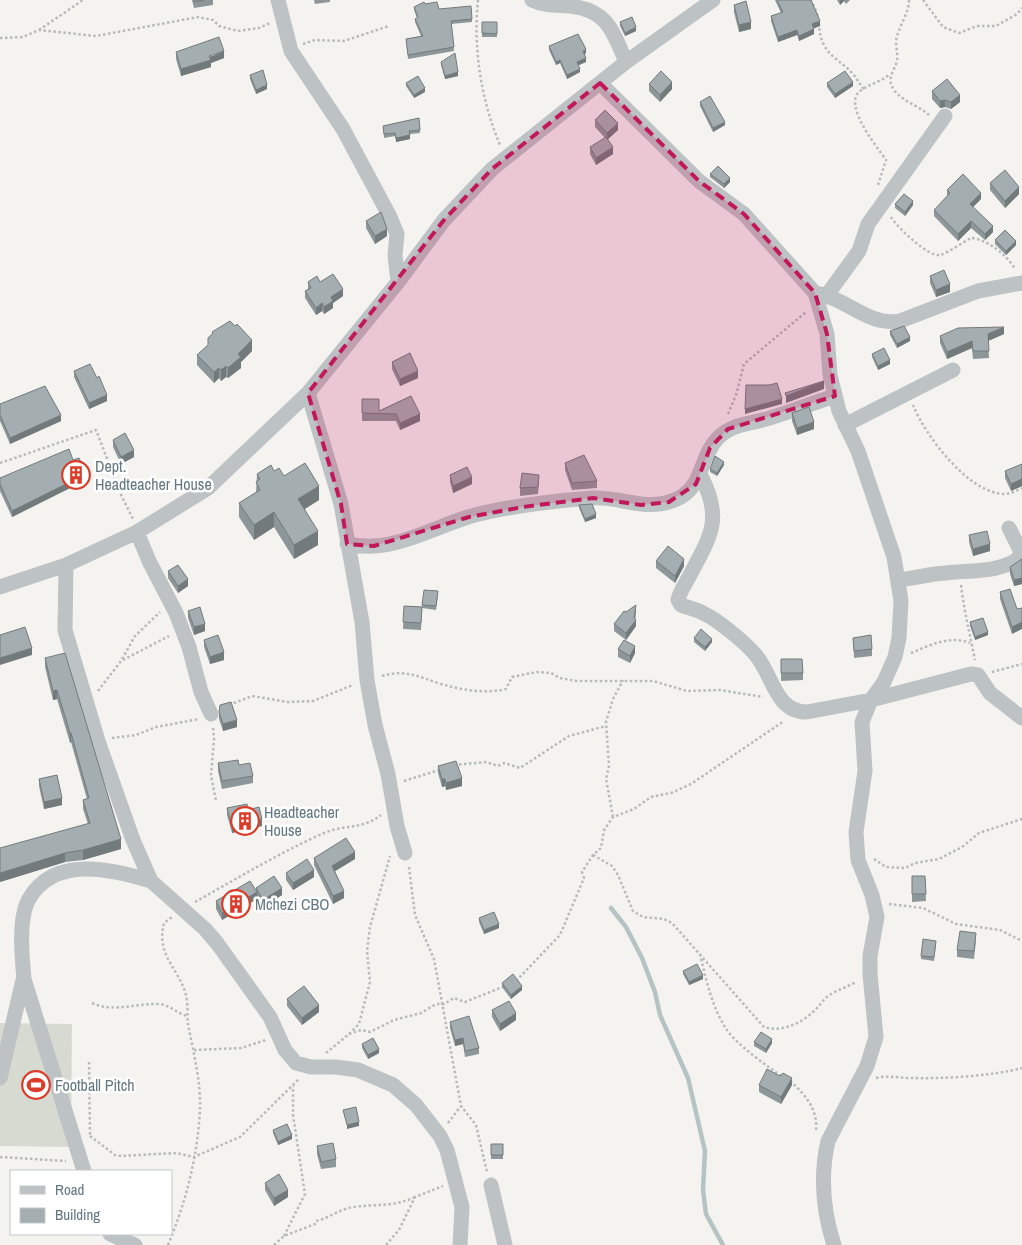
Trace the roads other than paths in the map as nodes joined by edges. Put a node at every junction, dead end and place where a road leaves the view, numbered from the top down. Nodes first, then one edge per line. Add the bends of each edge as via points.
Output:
1 (278, 0) edge
2 (532, 0) edge
3 (713, 0) edge
4 (626, 62) junction
5 (600, 83) junction
6 (942, 120) road end
7 (398, 282) junction
8 (1021, 283) edge
9 (820, 296) junction
10 (953, 370) dead end
11 (308, 393) junction
12 (835, 396) junction
13 (845, 426) junction
14 (701, 476) junction
15 (1009, 528) dead end
16 (137, 532) junction
17 (347, 544) junction
18 (66, 565) junction
19 (899, 580) junction
20 (0, 587) edge
21 (870, 700) junction
22 (211, 714) road end
23 (1022, 718) edge
24 (405, 853) road end
25 (151, 881) junction
26 (24, 979) junction
27 (0, 1078) edge
28 (82, 1166) edge
29 (491, 1185) road end
30 (112, 1235) edge
31 (135, 1245) edge
32 (460, 1245) edge
33 (505, 1245) edge
34 (834, 1245) edge

1 - 7 street via 291,51 343,129 389,215 397,234
2 - 4 street via 540,4 587,8 596,13 612,31
3 - 4 street
4 - 5 street
5 - 7 street via 492,169 444,220
5 - 9 street via 699,180 744,214
6 - 9 street via 868,224 859,251
7 - 11 street
8 - 9 street via 978,291 888,324
9 - 12 street
10 - 13 street
11 - 16 street via 208,488
11 - 17 street via 341,504
12 - 13 street
12 - 14 street via 728,429 718,437 704,459
13 - 19 street via 884,522
14 - 17 street via 687,492 669,502 641,506 593,498 523,507 469,517 374,546
14 - 21 street via 714,509 713,525 678,600 681,605 705,614 755,654 789,708 798,712
15 - 19 street via 1020,550 1016,561 986,570 946,572
16 - 18 street
16 - 22 street via 172,602
17 - 24 street via 362,622 375,725
18 - 20 street
18 - 25 street via 65,630 98,741
19 - 21 street via 901,601 895,657 884,682
21 - 23 street via 960,676 978,675 990,693
21 - 34 street via 862,722 865,771 856,846 878,917 870,956 876,1036 874,1050 828,1141 825,1155 823,1195
25 - 26 street via 123,872 73,870 54,876 39,886 28,900 23,923
25 - 32 street via 205,929 244,979 270,1018 284,1050 296,1063 358,1070 393,1085 416,1105 447,1150 458,1188 463,1224
26 - 27 street
26 - 28 street
29 - 33 street
30 - 31 street

